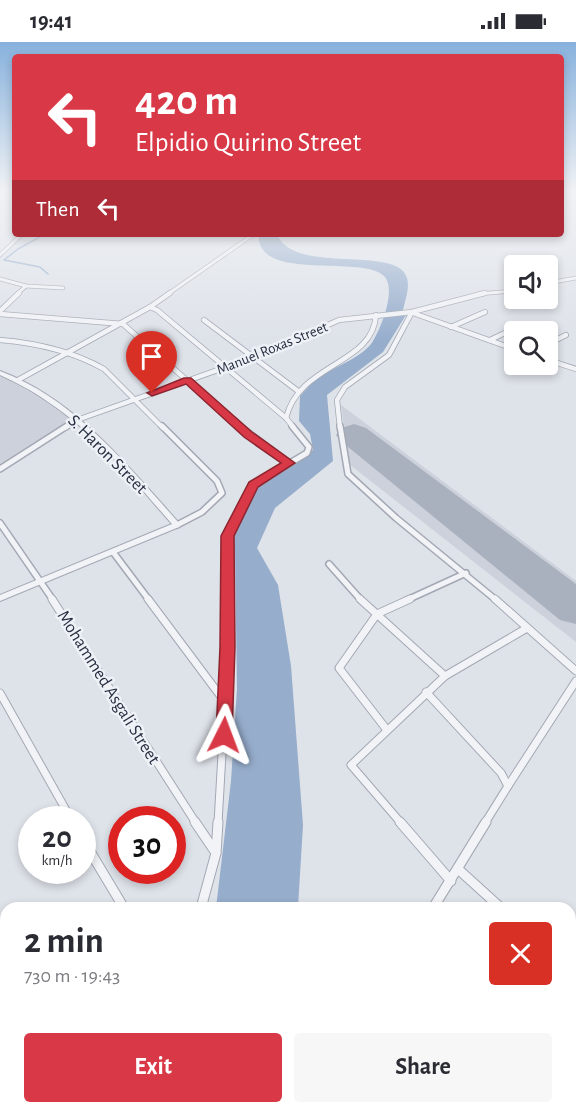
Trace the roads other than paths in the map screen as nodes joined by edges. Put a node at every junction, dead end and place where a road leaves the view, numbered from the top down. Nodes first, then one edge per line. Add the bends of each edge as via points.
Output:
1 (15, 241) edge
2 (244, 241) edge
3 (0, 255) edge
4 (576, 278) edge
5 (0, 279) edge
6 (558, 281) edge
7 (26, 286) junction
8 (63, 288) dead end
9 (504, 292) edge
10 (150, 307) junction
11 (412, 312) junction
12 (485, 312) dead end
13 (0, 313) edge
14 (376, 315) junction
15 (204, 320) dead end
16 (121, 323) junction
17 (451, 327) junction
18 (504, 333) edge
19 (566, 335) dead end
20 (558, 339) edge
21 (0, 340) edge
22 (490, 340) junction
23 (504, 345) edge
24 (65, 354) junction
25 (253, 358) junction
26 (558, 363) edge
27 (225, 368) junction
28 (575, 368) edge
29 (0, 373) edge
30 (18, 380) junction
31 (188, 380) junction
32 (298, 391) junction
33 (134, 399) junction
34 (286, 418) junction
35 (77, 420) junction
36 (289, 463) junction
37 (0, 469) edge
38 (0, 523) edge
39 (177, 525) junction
40 (113, 552) junction
41 (329, 564) dead end
42 (466, 573) junction
43 (43, 580) junction
44 (0, 598) edge
45 (377, 614) junction
46 (527, 628) junction
47 (576, 670) edge
48 (445, 676) junction
49 (576, 681) edge
50 (426, 692) junction
51 (0, 693) edge
52 (225, 702) junction
53 (387, 730) junction
54 (508, 786) junction
55 (64, 806) edge
56 (216, 853) junction
57 (96, 861) edge
58 (458, 869) junction
59 (451, 881) junction
60 (120, 902) edge
61 (203, 902) edge
62 (437, 902) edge
63 (494, 902) edge

1 - 3 street
2 - 10 street
4 - 6 street
5 - 7 street
7 - 8 street
7 - 13 street
9 - 11 street via 483,293
10 - 16 street
10 - 27 street
11 - 14 street, Manuel Roxas Street
11 - 17 street
11 - 42 street via 389,355 345,387 337,400 345,462 348,474
12 - 17 street
13 - 16 street
14 - 25 street, Manuel Roxas Street via 339,320
14 - 32 street via 377,322 364,343 320,371
15 - 25 street
16 - 24 street
16 - 31 street
17 - 22 street
18 - 22 street
19 - 20 street
21 - 24 street
22 - 23 street
24 - 30 street
24 - 33 street via 104,369
25 - 27 street, Manuel Roxas Street
25 - 32 street
26 - 28 street
27 - 31 street, Manuel Roxas Street
27 - 34 street
29 - 30 street, S. Haron Street
30 - 35 street, S. Haron Street
31 - 33 street, Manuel Roxas Street
31 - 36 street via 248,434
32 - 34 street
33 - 35 street, Manuel Roxas Street
33 - 39 street via 222,490 205,512
34 - 36 street via 309,447 307,453
35 - 37 street, Manuel Roxas Street
35 - 39 street, S. Haron Street
36 - 52 street via 253,485 227,536
38 - 43 street, Mohammed Asgali Street
39 - 40 street
40 - 43 street
40 - 52 street
41 - 45 street
42 - 45 street
42 - 46 street
43 - 44 street
43 - 56 street, Mohammed Asgali Street via 172,790
45 - 48 street
45 - 53 street via 339,668
46 - 47 street
46 - 48 street
48 - 50 street
49 - 54 street
50 - 53 street
50 - 54 street via 501,773
51 - 55 street
52 - 56 street
53 - 59 street via 351,765
54 - 58 street
56 - 61 street
57 - 60 street
58 - 59 street
58 - 63 street
59 - 62 street

